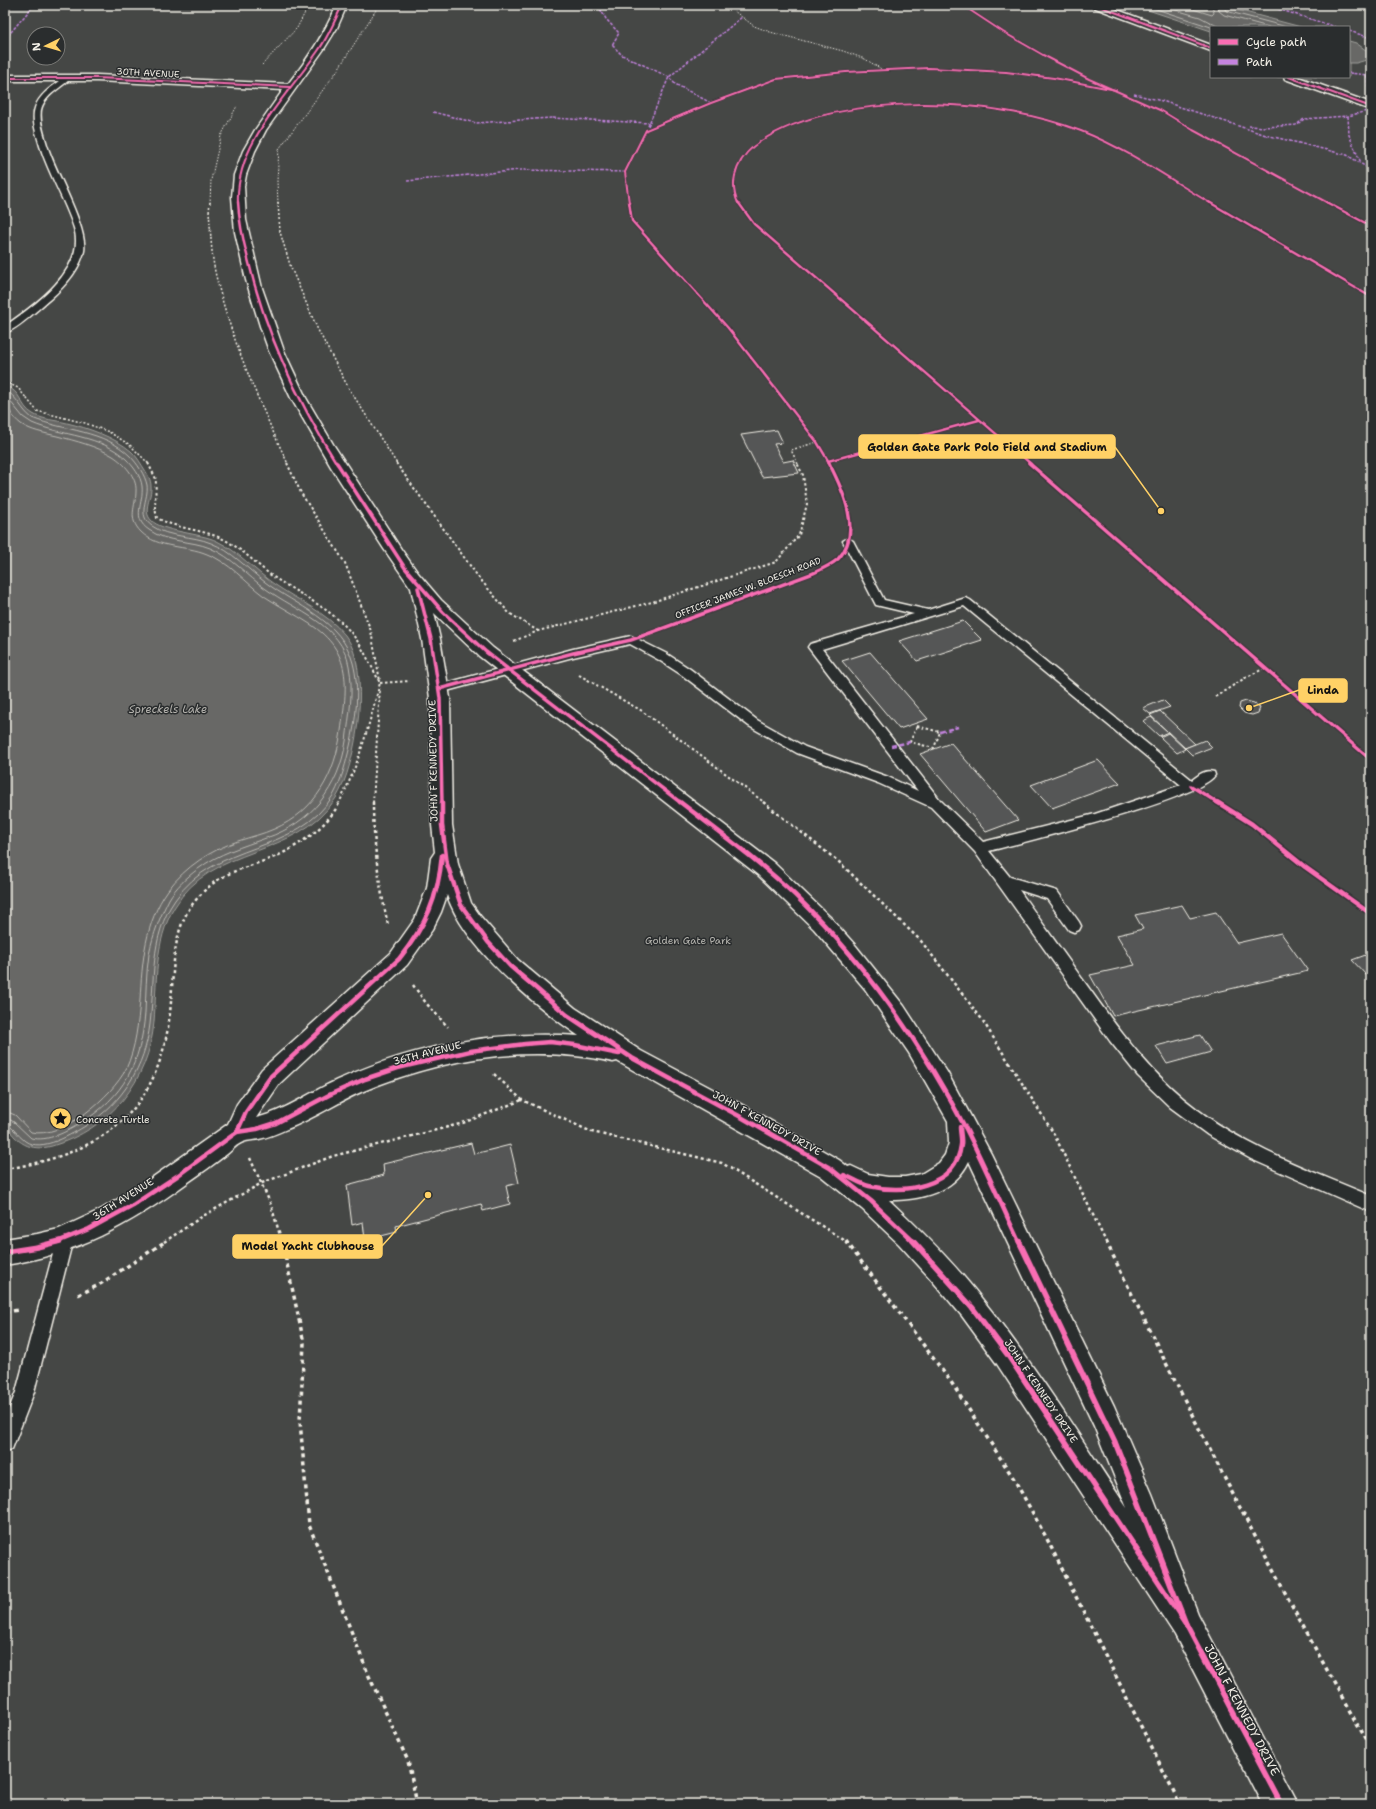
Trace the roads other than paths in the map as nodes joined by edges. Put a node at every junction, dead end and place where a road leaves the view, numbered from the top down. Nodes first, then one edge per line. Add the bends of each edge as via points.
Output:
1 (342, 5) edge
2 (1096, 5) edge
3 (1210, 48) edge
4 (5, 78) edge
5 (69, 78) junction
6 (1292, 78) edge
7 (290, 87) junction
8 (1371, 107) edge
9 (5, 330) edge
10 (848, 541) dead end
11 (418, 585) junction
12 (929, 614) junction
13 (509, 670) junction
14 (439, 689) junction
15 (1209, 775) dead end
16 (1191, 786) junction
17 (936, 804) junction
18 (442, 825) junction
19 (980, 848) junction
20 (1005, 881) junction
21 (1074, 926) dead end
22 (632, 1058) junction
23 (958, 1113) junction
24 (237, 1132) junction
25 (830, 1168) junction
26 (1371, 1204) edge
27 (65, 1239) junction
28 (5, 1252) edge
29 (5, 1442) edge
30 (1186, 1624) junction
31 (1281, 1804) edge

1 - 7 street, JOHN F KENNEDY DRIVE via 325,41
2 - 3 street
4 - 5 street, 30TH AVENUE
5 - 7 street, 30TH AVENUE
5 - 9 lane via 38,108 37,124 46,153 78,229 79,254 73,267 48,296
6 - 8 street
7 - 11 street, JOHN F KENNEDY DRIVE via 258,133 238,187 240,217 252,277 276,351 314,426
10 - 12 lane via 880,603
11 - 13 street, JOHN F KENNEDY DRIVE via 449,619
11 - 14 street, JOHN F KENNEDY DRIVE via 438,671
12 - 16 lane via 966,602
12 - 17 lane via 814,648
13 - 14 lane
13 - 17 lane via 631,640 686,672 753,723 801,750 883,780
13 - 23 street, JOHN F KENNEDY DRIVE via 730,840 797,896 855,959 880,992 907,1029
14 - 18 street, JOHN F KENNEDY DRIVE via 442,727
15 - 16 lane
16 - 19 lane via 1096,818
17 - 19 lane
18 - 22 street, JOHN F KENNEDY DRIVE via 447,864 453,885 461,905 488,942 510,966 567,1015
18 - 24 street via 441,864 434,902 426,922 414,941 399,959 271,1076 246,1112
19 - 20 lane
20 - 21 lane via 1052,895
20 - 26 lane via 1116,1038 1165,1092 1220,1134
22 - 24 street, 36TH AVENUE via 604,1050 550,1042 470,1051 398,1068 365,1079 276,1123
22 - 25 street, JOHN F KENNEDY DRIVE
23 - 25 street via 962,1137 959,1156 949,1171 932,1183 914,1189 869,1186
23 - 30 street, JOHN F KENNEDY DRIVE via 1104,1417 1130,1477
24 - 27 street, 36TH AVENUE via 138,1200 88,1230
25 - 30 street, JOHN F KENNEDY DRIVE via 908,1235 972,1307 1012,1360
27 - 28 street, 36TH AVENUE
27 - 29 lane via 25,1392
30 - 31 street, JOHN F KENNEDY DRIVE

